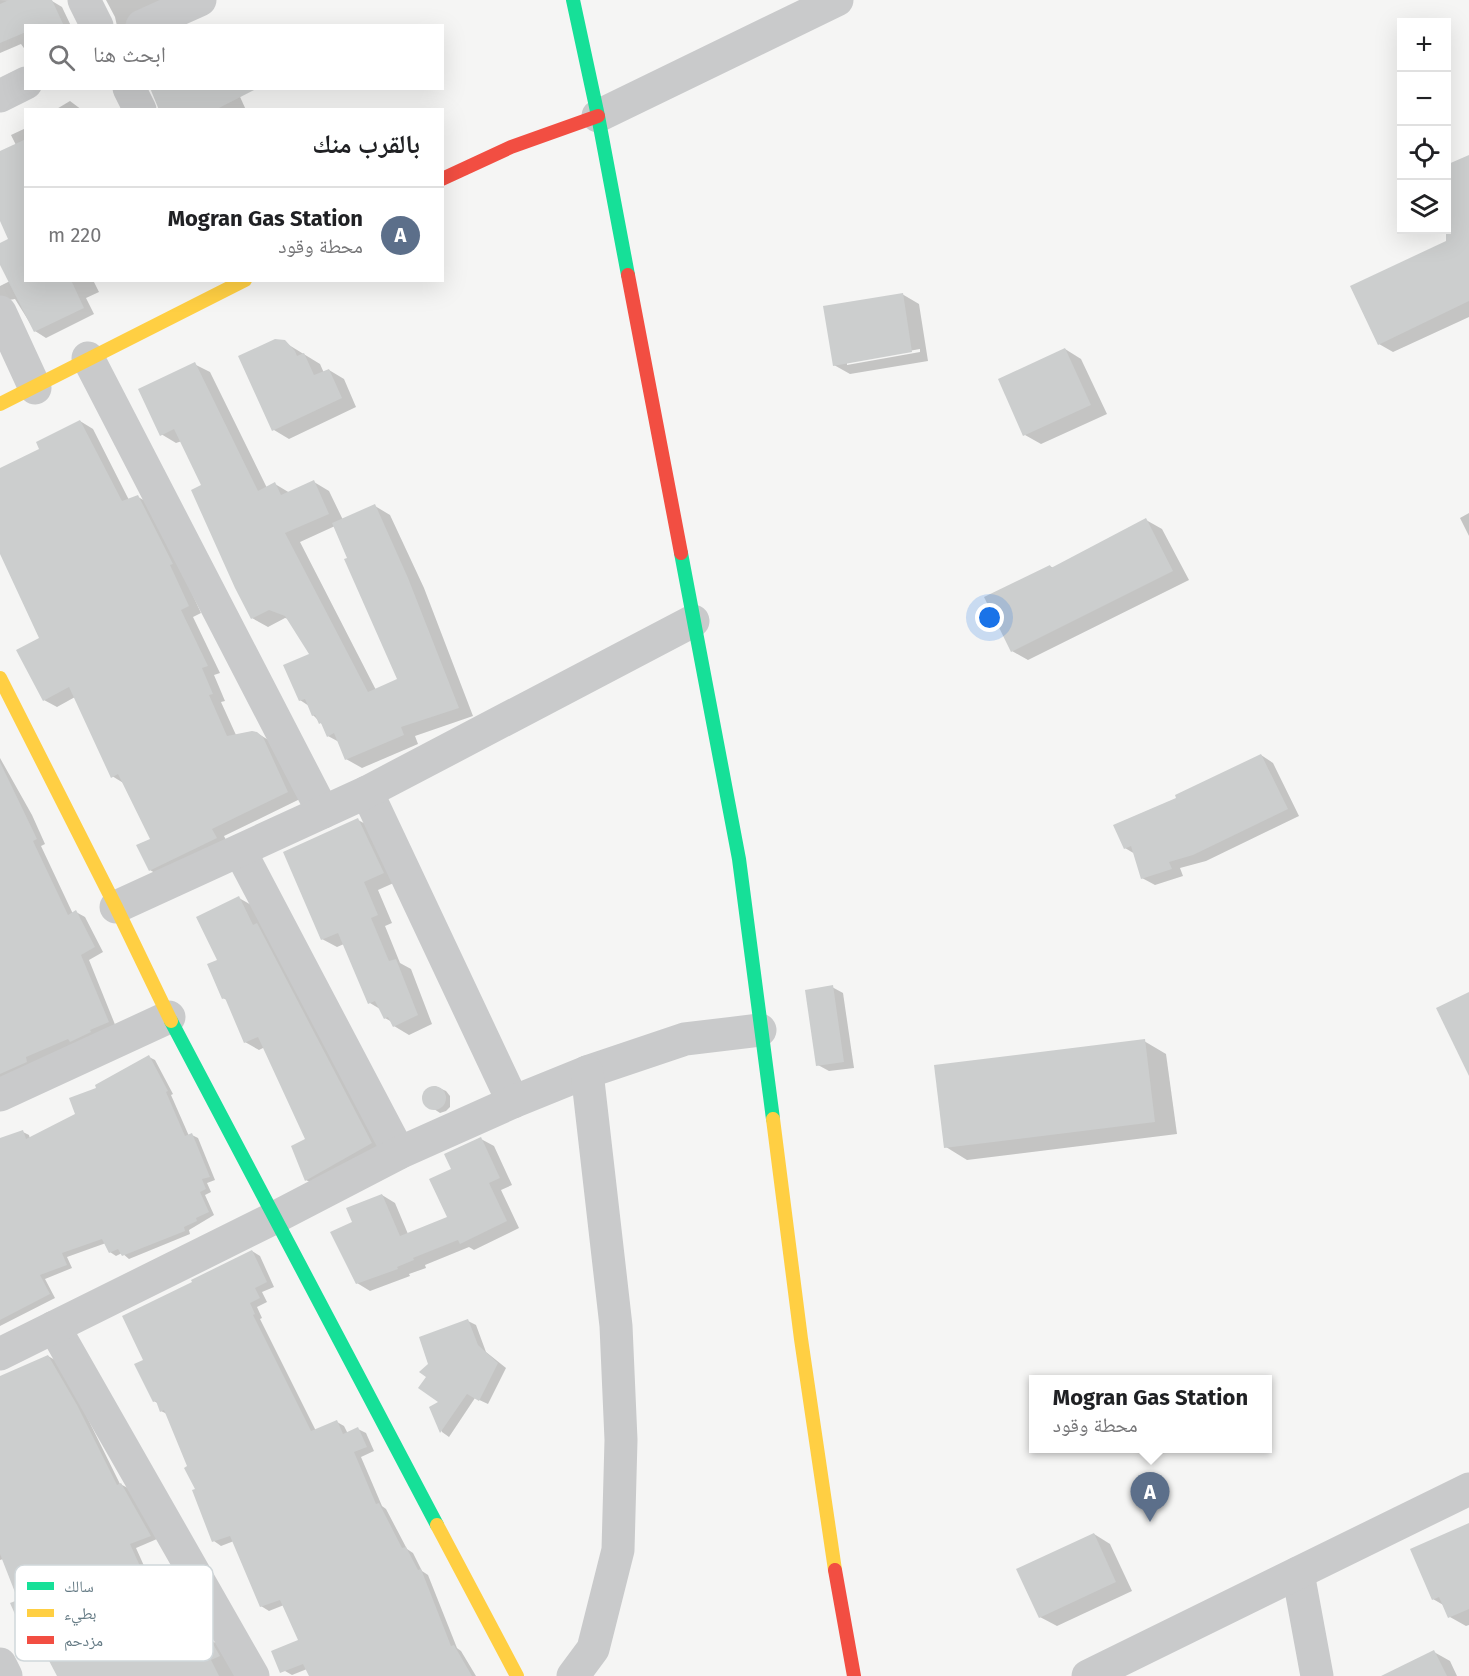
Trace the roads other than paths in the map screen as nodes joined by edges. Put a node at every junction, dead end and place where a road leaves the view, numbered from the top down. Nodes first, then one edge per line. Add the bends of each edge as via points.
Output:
1 (84, 0) edge
2 (200, 0) edge
3 (573, 0) edge
4 (809, 5) edge
5 (96, 24) edge
6 (146, 24) edge
7 (24, 84) edge
8 (130, 90) edge
9 (0, 96) edge
10 (139, 108) edge
11 (598, 116) junction
12 (444, 178) edge
13 (234, 283) edge
14 (0, 312) edge
15 (88, 358) junction
16 (35, 388) junction
17 (0, 404) edge
18 (693, 621) junction
19 (0, 678) edge
20 (367, 792) junction
21 (323, 812) junction
22 (240, 851) junction
23 (116, 907) junction
24 (169, 1017) junction
25 (760, 1030) junction
26 (587, 1072) junction
27 (0, 1095) edge
28 (513, 1102) junction
29 (399, 1153) junction
30 (274, 1218) junction
31 (54, 1327) junction
32 (0, 1354) edge
33 (1469, 1489) edge
34 (190, 1565) edge
35 (1298, 1573) junction
36 (213, 1606) edge
37 (0, 1664) edge
38 (6, 1676) edge
39 (253, 1676) edge
40 (517, 1676) edge
41 (573, 1676) edge
42 (854, 1676) edge
43 (1088, 1676) edge
44 (1317, 1676) edge

1 - 5 street
2 - 6 street
3 - 11 street
4 - 11 street
7 - 9 street
8 - 10 street
11 - 12 street via 511,147
11 - 18 street
13 - 15 street
14 - 16 street
15 - 16 street
15 - 21 street
16 - 17 street
18 - 20 street
18 - 25 street via 739,859
19 - 23 street
20 - 21 street
20 - 28 street
21 - 22 street
22 - 23 street
22 - 29 street
23 - 24 street
24 - 27 street
24 - 30 street
25 - 26 street via 685,1039
25 - 42 street via 817,1454
26 - 28 street
26 - 41 street via 616,1326 621,1440 618,1550 593,1649
28 - 29 street
29 - 30 street
30 - 31 street
30 - 40 street
31 - 32 street
31 - 34 street
33 - 35 street
35 - 43 street
35 - 44 street
36 - 39 street
37 - 38 street

